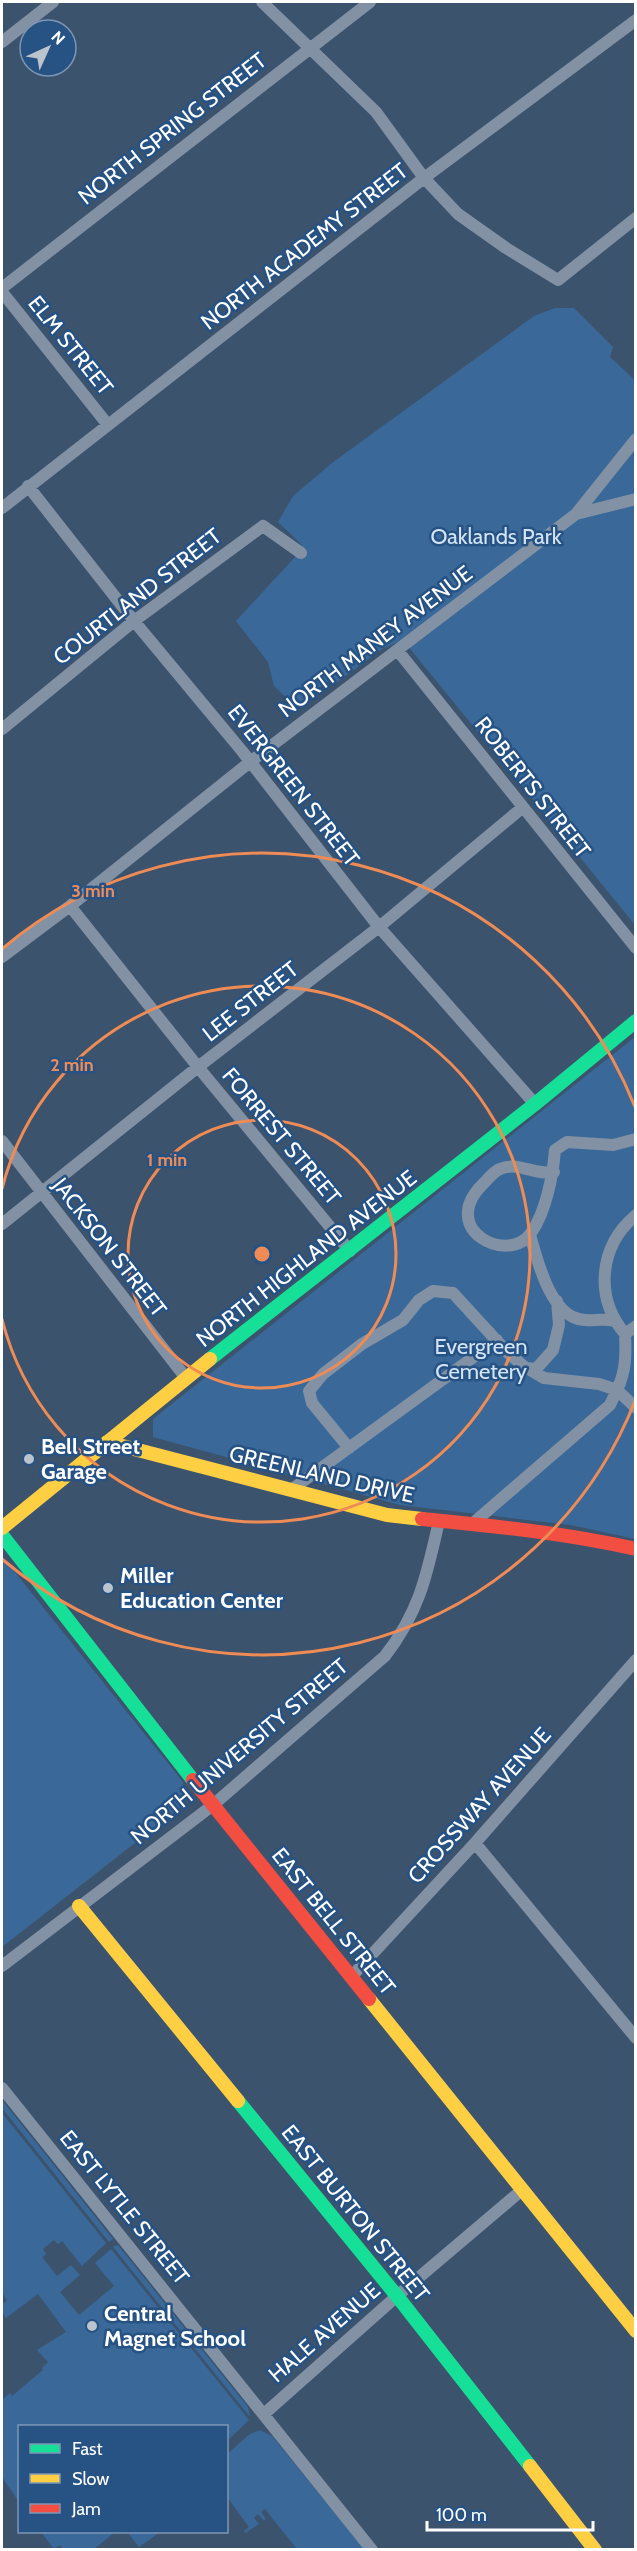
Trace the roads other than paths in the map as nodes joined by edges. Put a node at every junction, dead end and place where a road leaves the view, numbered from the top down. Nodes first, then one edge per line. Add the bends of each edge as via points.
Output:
1 (52, 2) edge
2 (262, 2) edge
3 (370, 2) edge
4 (636, 20) edge
5 (2, 42) edge
6 (309, 47) junction
7 (424, 178) junction
8 (636, 218) edge
9 (2, 290) edge
10 (108, 425) junction
11 (636, 439) edge
12 (28, 486) junction
13 (636, 499) edge
14 (2, 508) edge
15 (576, 514) junction
16 (301, 553) dead end
17 (134, 621) junction
18 (398, 651) junction
19 (2, 729) edge
20 (250, 762) junction
21 (522, 808) junction
22 (70, 906) junction
23 (379, 927) junction
24 (636, 948) edge
25 (2, 957) edge
26 (636, 1021) edge
27 (198, 1067) junction
28 (535, 1104) junction
29 (636, 1139) edge
30 (2, 1141) edge
31 (554, 1172) junction
32 (42, 1194) junction
33 (636, 1215) edge
34 (2, 1224) edge
35 (530, 1235) junction
36 (350, 1251) junction
37 (557, 1302) junction
38 (572, 1316) junction
39 (614, 1321) junction
40 (559, 1325) junction
41 (636, 1326) edge
42 (625, 1334) junction
43 (496, 1340) junction
44 (526, 1368) junction
45 (186, 1378) junction
46 (617, 1390) junction
47 (636, 1408) edge
48 (107, 1442) junction
49 (349, 1448) junction
50 (291, 1490) junction
51 (439, 1521) junction
52 (472, 1524) junction
53 (2, 1528) edge
54 (2, 1535) edge
55 (636, 1549) edge
56 (636, 1660) edge
57 (213, 1805) junction
58 (475, 1843) junction
59 (79, 1906) junction
60 (2, 1966) edge
61 (352, 1976) junction
62 (636, 2038) edge
63 (2, 2088) edge
64 (522, 2190) junction
65 (397, 2296) junction
66 (636, 2331) edge
67 (264, 2414) junction
68 (372, 2550) edge
69 (595, 2550) edge

1 - 5 street
2 - 6 street
3 - 6 street, NORTH SPRING STREET
4 - 7 street, NORTH ACADEMY STREET
6 - 7 street via 376,112
6 - 9 street, NORTH SPRING STREET
7 - 8 street via 458,214 558,280
7 - 10 street, NORTH ACADEMY STREET
9 - 10 street, ELM STREET
10 - 12 street, NORTH ACADEMY STREET
11 - 15 street
12 - 14 street, NORTH ACADEMY STREET
12 - 17 street, EVERGREEN STREET
13 - 15 street
15 - 18 street, NORTH MANEY AVENUE
16 - 17 street, COURTLAND STREET via 263,526
17 - 19 street, COURTLAND STREET
17 - 20 street, EVERGREEN STREET
18 - 20 street, NORTH MANEY AVENUE
18 - 21 street, ROBERTS STREET
20 - 22 street, NORTH MANEY AVENUE
20 - 23 street, EVERGREEN STREET
21 - 23 street, LEE STREET
21 - 24 street, ROBERTS STREET
22 - 25 street, NORTH MANEY AVENUE
22 - 27 street, FORREST STREET
23 - 27 street, LEE STREET
23 - 28 street, EVERGREEN STREET
26 - 28 street, NORTH HIGHLAND AVENUE
27 - 32 street, LEE STREET
27 - 36 street, FORREST STREET
28 - 36 street, NORTH HIGHLAND AVENUE
29 - 31 street via 614,1145 567,1142 555,1150
30 - 32 street, JACKSON STREET
31 - 35 street
31 - 35 street via 499,1169 471,1196 466,1215 473,1232 489,1244 512,1246
32 - 34 street, LEE STREET
32 - 45 street, JACKSON STREET
33 - 39 street via 624,1224 613,1241 605,1263 604,1283
35 - 37 street via 544,1278
36 - 45 street, NORTH HIGHLAND AVENUE
37 - 38 street
37 - 40 street
38 - 39 street via 592,1322 604,1318
38 - 40 street
39 - 42 street
40 - 44 street via 553,1350 536,1369
41 - 42 street
42 - 46 street via 624,1375
43 - 44 street
43 - 49 street
43 - 49 street via 453,1293 433,1291 419,1300 403,1320 362,1344 309,1390 312,1403
44 - 46 street via 544,1378 599,1384
45 - 48 street, NORTH HIGHLAND AVENUE
46 - 47 street
46 - 52 street via 609,1405
48 - 50 street, GREENLAND DRIVE
48 - 53 street, NORTH HIGHLAND AVENUE
49 - 50 street
50 - 51 street, GREENLAND DRIVE via 387,1515
51 - 52 street, GREENLAND DRIVE
51 - 57 street, NORTH UNIVERSITY STREET via 415,1610 386,1656
52 - 55 street, GREENLAND DRIVE
54 - 57 street, EAST BELL STREET
56 - 58 street, CROSSWAY AVENUE
57 - 59 street, NORTH UNIVERSITY STREET
57 - 61 street, EAST BELL STREET
58 - 61 street, CROSSWAY AVENUE
58 - 62 street
59 - 60 street, NORTH UNIVERSITY STREET
59 - 65 street, EAST BURTON STREET
61 - 64 street, EAST BELL STREET
63 - 67 street, EAST LYTLE STREET
64 - 65 street, HALE AVENUE
64 - 66 street, EAST BELL STREET
65 - 67 street, HALE AVENUE
65 - 69 street, EAST BURTON STREET
67 - 68 street, EAST LYTLE STREET

